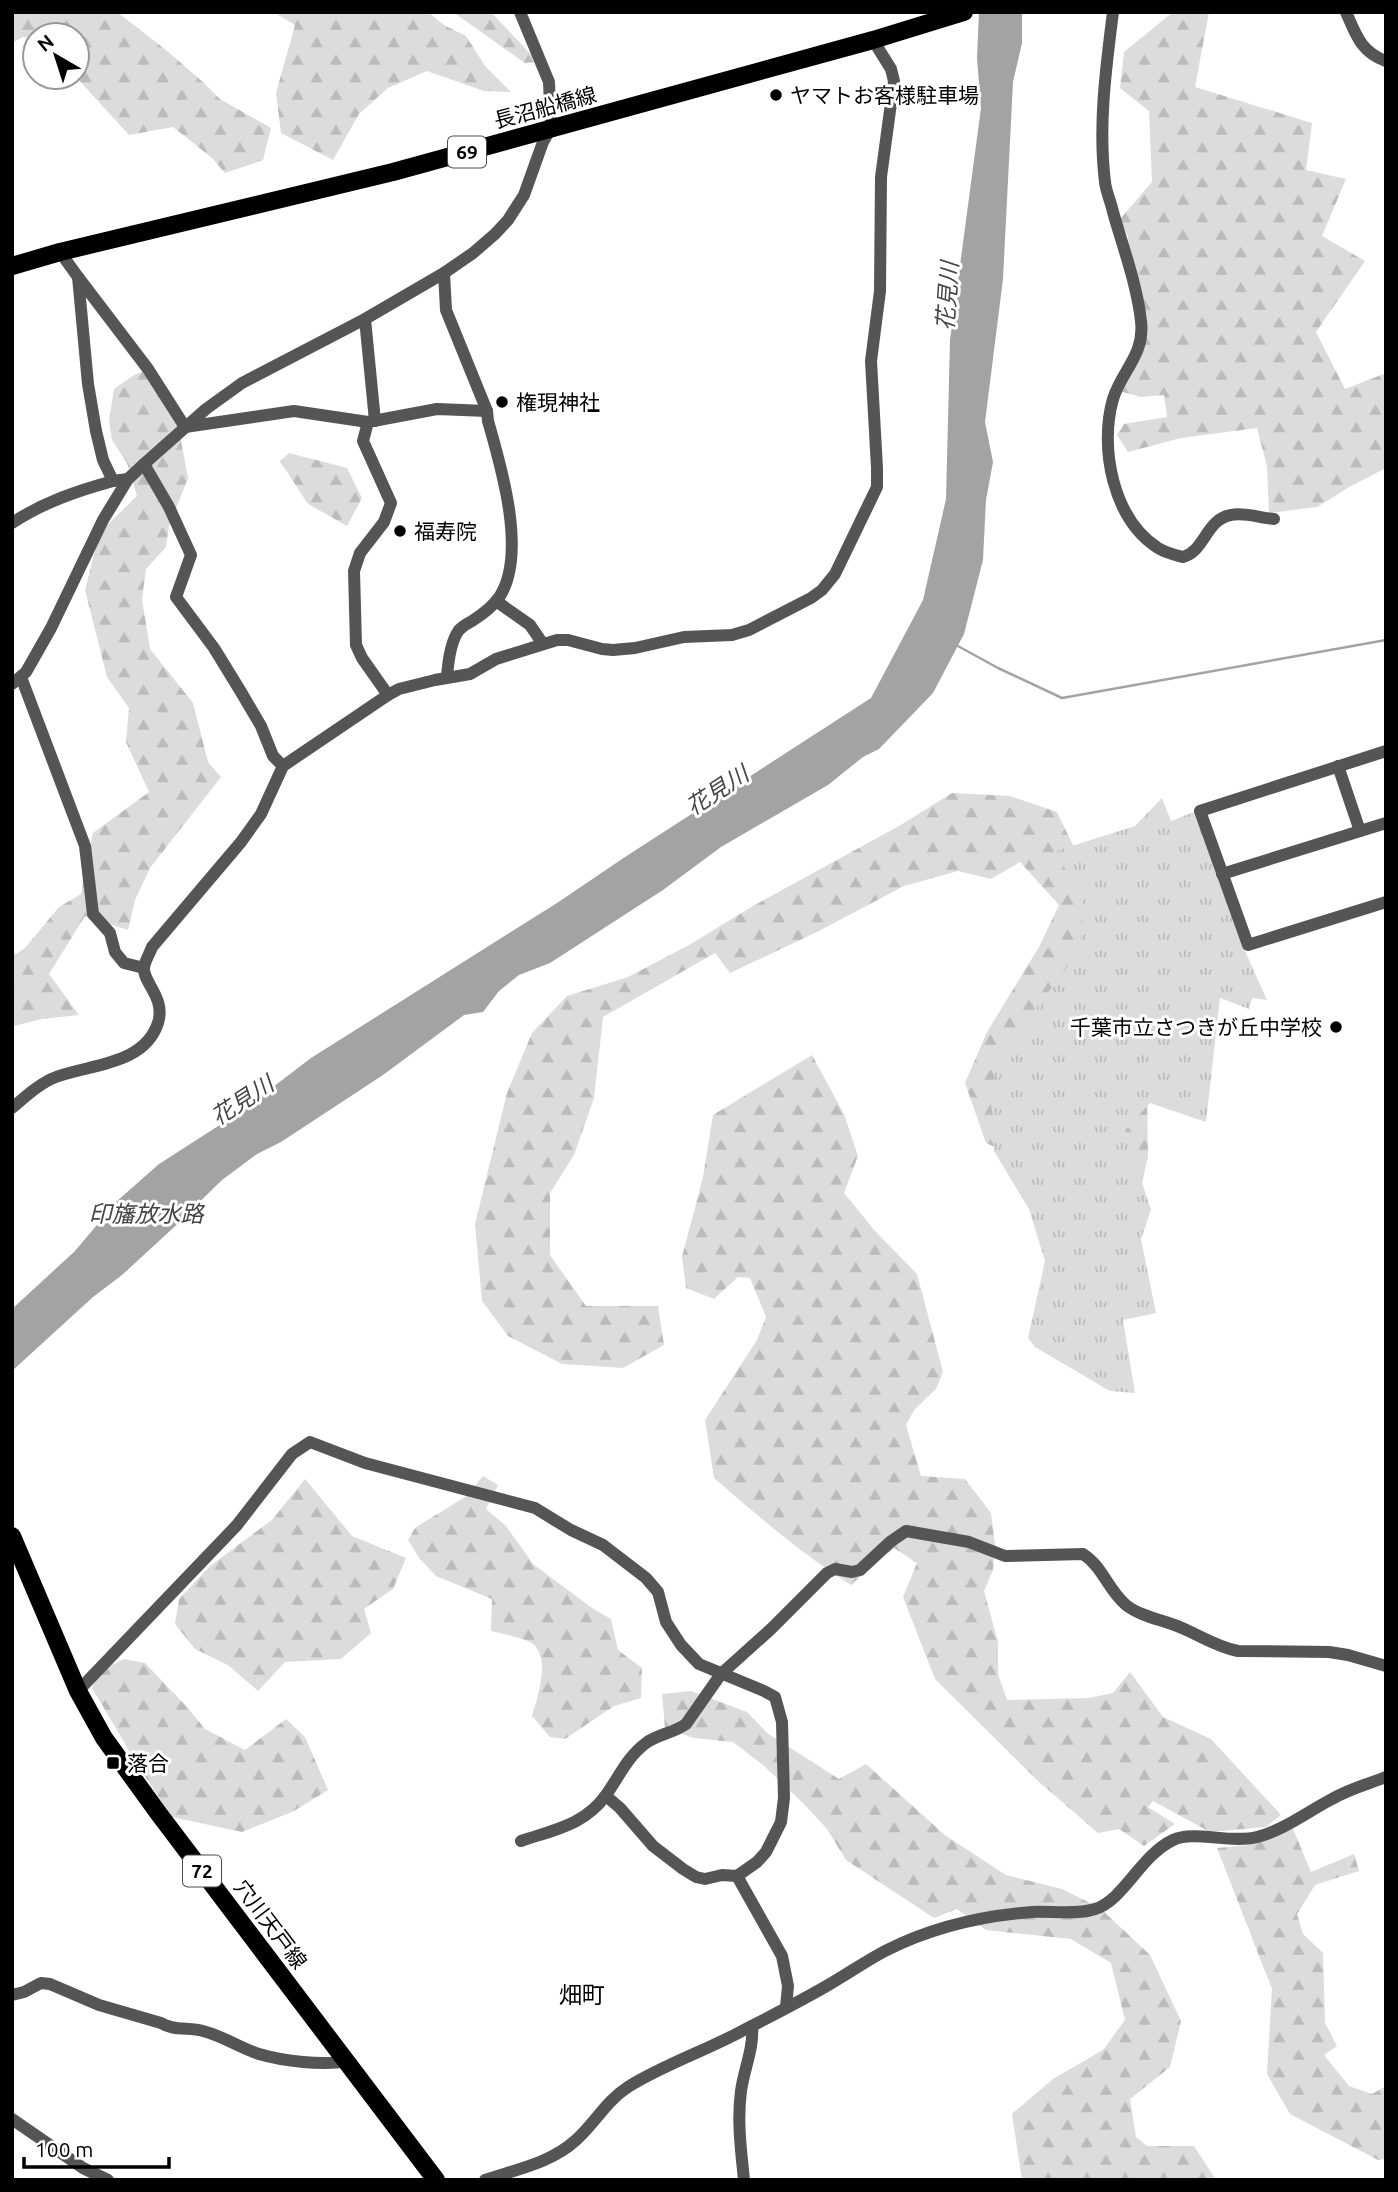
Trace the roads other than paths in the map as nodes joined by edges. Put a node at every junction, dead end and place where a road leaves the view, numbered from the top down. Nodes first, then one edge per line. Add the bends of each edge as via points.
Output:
1 (520, 12) edge
2 (964, 12) edge
3 (1112, 12) edge
4 (1346, 12) edge
5 (873, 40) junction
6 (1386, 61) edge
7 (551, 128) junction
8 (60, 252) junction
9 (12, 266) edge
10 (443, 273) junction
11 (78, 276) junction
12 (365, 319) junction
13 (487, 411) junction
14 (372, 421) junction
15 (185, 427) junction
16 (144, 464) junction
17 (128, 479) junction
18 (113, 481) junction
19 (1275, 519) dead end
20 (12, 523) edge
21 (496, 601) junction
22 (543, 644) junction
23 (447, 677) junction
24 (17, 681) edge
25 (388, 695) junction
26 (1386, 751) edge
27 (283, 766) junction
28 (1338, 766) junction
29 (1386, 823) edge
30 (1360, 831) junction
31 (1222, 874) junction
32 (1386, 902) edge
33 (144, 968) junction
34 (12, 1108) edge
35 (12, 1536) edge
36 (1386, 1666) edge
37 (721, 1674) junction
38 (78, 1691) junction
39 (1386, 1777) edge
40 (606, 1796) junction
41 (521, 1841) dead end
42 (737, 1876) junction
43 (12, 1995) edge
44 (786, 2007) junction
45 (752, 2026) junction
46 (347, 2061) junction
47 (12, 2119) edge
48 (108, 2180) edge
49 (436, 2180) edge
50 (485, 2180) edge
51 (744, 2180) edge

1 - 7 street via 549,82
2 - 5 main road, 長沼船橋線 / 69
3 - 19 street via 1102,113 1105,183 1141,320 1138,349 1110,414 1114,483 1130,517 1148,539 1165,552 1183,557 1195,552 1217,521 1230,515
4 - 6 street via 1365,50
5 - 7 main road, 長沼船橋線 / 69
5 - 22 street via 894,81 881,177 880,291 871,361 877,487 835,574 811,598 732,635 684,637 613,650 568,640
7 - 8 main road, 長沼船橋線 / 69 via 393,172
7 - 10 street via 524,195 508,220
8 - 9 main road, 長沼船橋線 / 69
8 - 11 street
10 - 12 street
10 - 13 street via 446,310
11 - 15 street
11 - 18 street via 96,431
12 - 14 street
12 - 15 street via 242,383
13 - 14 street via 437,409
13 - 21 street via 513,539 505,586
14 - 15 street via 294,411
14 - 25 street via 363,441 391,503 384,522 356,561 356,645
15 - 16 street
16 - 17 street
16 - 27 street via 191,555 176,597 228,670 273,756
17 - 18 street
17 - 24 street via 51,628
18 - 20 street via 46,503
21 - 22 street via 530,625
21 - 23 street via 459,630
22 - 23 street via 496,659 470,674
23 - 25 street
24 - 33 street via 85,846 93,914 110,933 115,952 124,963
25 - 27 street
26 - 28 street
27 - 33 street via 242,842 152,947
28 - 30 street
28 - 31 street via 1200,811
29 - 30 street
30 - 31 street
31 - 32 street via 1248,945
33 - 34 street via 161,1014 141,1048 124,1058 54,1077
35 - 38 main road, 穴川天戸線 / 72
36 - 37 street via 1329,1652 1225,1648 1132,1609 1083,1554 1005,1556 969,1542 906,1531 860,1570 827,1573
37 - 38 street via 699,1664 681,1645 666,1622 658,1592 603,1545 535,1508 365,1464 310,1441 292,1454 237,1525
37 - 40 street via 686,1724 647,1742 621,1770
37 - 42 street via 775,1697 782,1722 781,1822 766,1852
38 - 46 main road, 穴川天戸線 / 72 via 130,1774
39 - 44 street via 1339,1795 1262,1836 1177,1838 1150,1856 1110,1901 1093,1910 997,1915 917,1936
40 - 41 street via 566,1827
40 - 42 street via 653,1846 696,1877
42 - 44 street via 782,1956 788,1986
43 - 46 street via 50,1984 167,2027 201,2030 260,2054 307,2062
44 - 45 street
45 - 50 street via 622,2091 574,2142 550,2158
45 - 51 street via 738,2120
46 - 49 main road, 穴川天戸線 / 72
47 - 48 street

